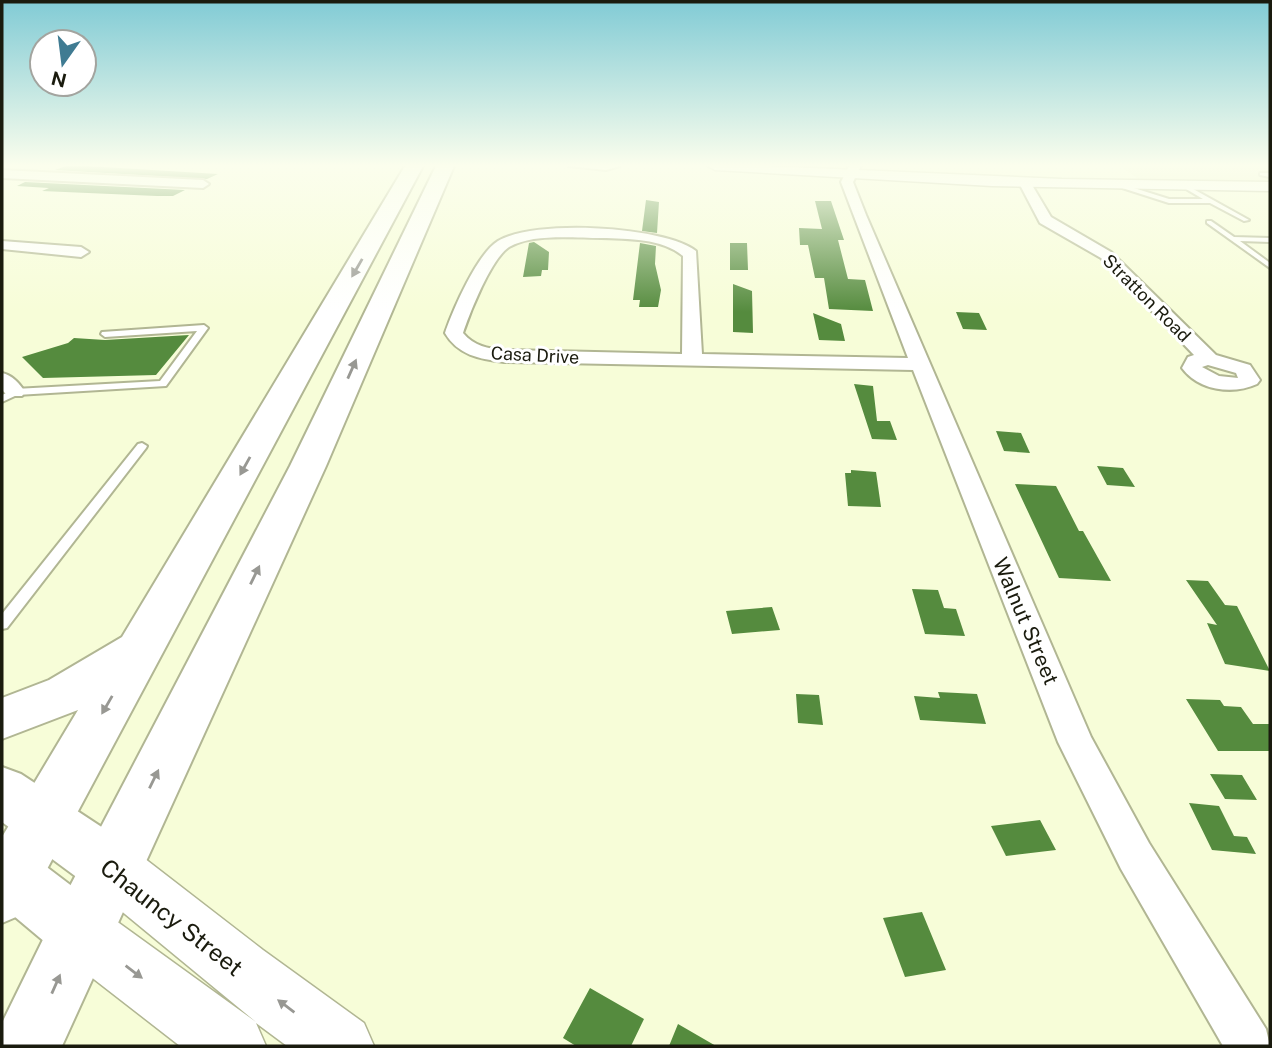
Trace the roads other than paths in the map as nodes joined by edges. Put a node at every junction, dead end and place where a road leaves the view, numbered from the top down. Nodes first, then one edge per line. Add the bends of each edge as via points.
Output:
1 (408, 215) edge
2 (417, 215) edge
3 (859, 215) edge
4 (1042, 215) edge
5 (1236, 215) edge
6 (1246, 220) dead end
7 (1209, 222) dead end
8 (1232, 239) junction
9 (1270, 240) edge
10 (2, 244) edge
11 (81, 252) dead end
12 (1270, 266) edge
13 (105, 334) dead end
14 (1209, 359) dead end
15 (692, 360) junction
16 (920, 364) junction
17 (6, 390) edge
18 (142, 446) dead end
19 (2, 624) edge
20 (142, 645) junction
21 (2, 719) edge
22 (22, 806) edge
23 (111, 867) junction
24 (5, 879) edge
25 (80, 931) junction
26 (27, 1046) edge
27 (233, 1046) edge
28 (341, 1046) edge
29 (1249, 1046) edge

1 -> 20 main road
23 -> 2 main road via 308,466
3 - 16 street, Walnut Street
4 - 14 street, Stratton Road via 1107,255
5 - 6 lane
7 - 8 lane
8 - 9 lane
8 - 12 lane
10 - 11 street
13 - 17 lane via 204,328 163,384
15 - 15 street, Casa Drive via 495,355 462,344 454,333 494,254 506,243 551,234 651,236 678,242 691,254
15 - 16 street, Casa Drive
16 - 29 street, Walnut Street via 1076,742 1135,856
18 - 19 lane
20 - 21 main road via 66,694
20 -> 22 main road
22 - 23 main road, Chauncy Street
22 - 24 main road
23 - 25 main road
28 -> 23 main road, Chauncy Street
24 - 25 main road
26 -> 25 main road
25 -> 27 main road

